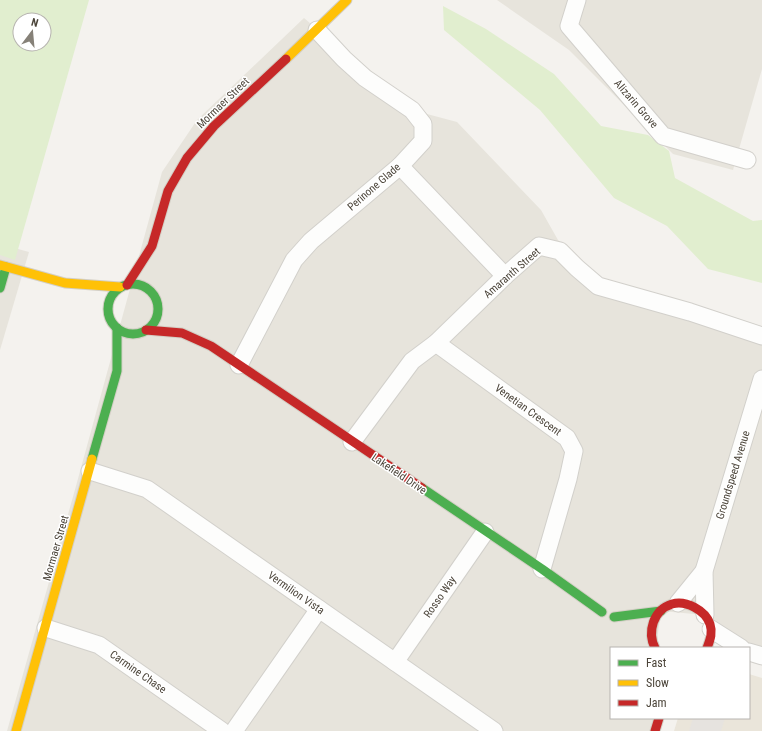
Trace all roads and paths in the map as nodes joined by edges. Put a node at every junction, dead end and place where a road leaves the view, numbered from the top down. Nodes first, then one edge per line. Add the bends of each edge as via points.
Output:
1 (347, 0) edge
2 (577, 0) edge
3 (317, 30) junction
4 (747, 160) dead end
5 (400, 166) junction
6 (152, 246) junction
7 (152, 262) dead end
8 (3, 266) edge
9 (505, 276) junction
10 (152, 277) dead end
11 (66, 283) junction
12 (123, 286) junction
13 (0, 288) edge
14 (152, 293) junction
15 (84, 295) dead end
16 (96, 304) dead end
17 (158, 306) junction
18 (108, 312) junction
19 (117, 328) junction
20 (144, 331) junction
21 (182, 333) junction
22 (762, 336) edge
23 (436, 343) junction
24 (133, 346) dead end
25 (125, 358) dead end
26 (239, 365) junction
27 (117, 371) junction
28 (762, 379) edge
29 (352, 442) junction
30 (90, 471) junction
31 (485, 532) junction
32 (542, 569) junction
33 (704, 571) junction
34 (678, 603) junction
35 (318, 609) junction
36 (661, 611) junction
37 (708, 622) junction
38 (46, 628) junction
39 (654, 647) edge
40 (707, 647) edge
41 (740, 647) edge
42 (750, 652) edge
43 (762, 656) edge
44 (395, 662) junction
45 (659, 719) edge
46 (471, 725) edge
47 (16, 731) edge
48 (222, 731) edge
49 (234, 731) edge
50 (494, 731) edge
51 (655, 731) edge

1 - 3 street, Mormaer Street
2 - 4 street, Alizarin Grove via 569,26 663,136
3 - 5 street, Perinone Glade via 365,78 412,110 423,124 423,141
3 - 6 street, Mormaer Street via 214,126 187,158 168,191
5 - 9 street
5 - 26 street, Perinone Glade via 311,241 294,260
6 - 7 street, Mormaer Street
6 - 12 street, Mormaer Street
8 - 11 street
8 - 13 street
9 - 22 street, Amaranth Street via 540,246 560,251 598,286
9 - 23 street, Amaranth Street
10 - 14 street
11 - 12 street
11 - 15 street
12 - 14 street via 140,285
12 - 18 street via 111,297
14 - 17 street
16 - 18 street
17 - 20 street via 156,320
17 - 21 street, Lakefield Drive
18 - 19 street
19 - 20 street via 127,333
19 - 27 street, Mormaer Street
20 - 21 street, Lakefield Drive
20 - 24 street
21 - 26 street, Lakefield Drive via 211,346
23 - 29 street, Amaranth Street via 412,361
23 - 32 street, Venetian Crescent via 567,438 574,451
25 - 27 street, Mormaer Street
26 - 29 street, Lakefield Drive
27 - 30 street, Mormaer Street
28 - 33 street, Groundspeed Avenue
29 - 31 street, Lakefield Drive
30 - 35 street, Vermilion Vista via 147,489
30 - 38 street, Mormaer Street
31 - 32 street, Lakefield Drive
31 - 44 street, Rosso Way
32 - 36 street, Lakefield Drive via 614,617
33 - 34 street, Groundspeed Avenue
33 - 37 street, Groundspeed Avenue
34 - 36 street, Lakefield Drive
34 - 37 street via 698,608
35 - 44 street, Vermilion Vista
35 - 49 street
36 - 39 street via 648,635
37 - 40 street via 712,635
37 - 41 street
38 - 47 street, Mormaer Street
38 - 48 street, Carmine Chase via 99,645
42 - 43 street
44 - 46 street, Vermilion Vista
45 - 51 street
46 - 50 street, Vermilion Vista

